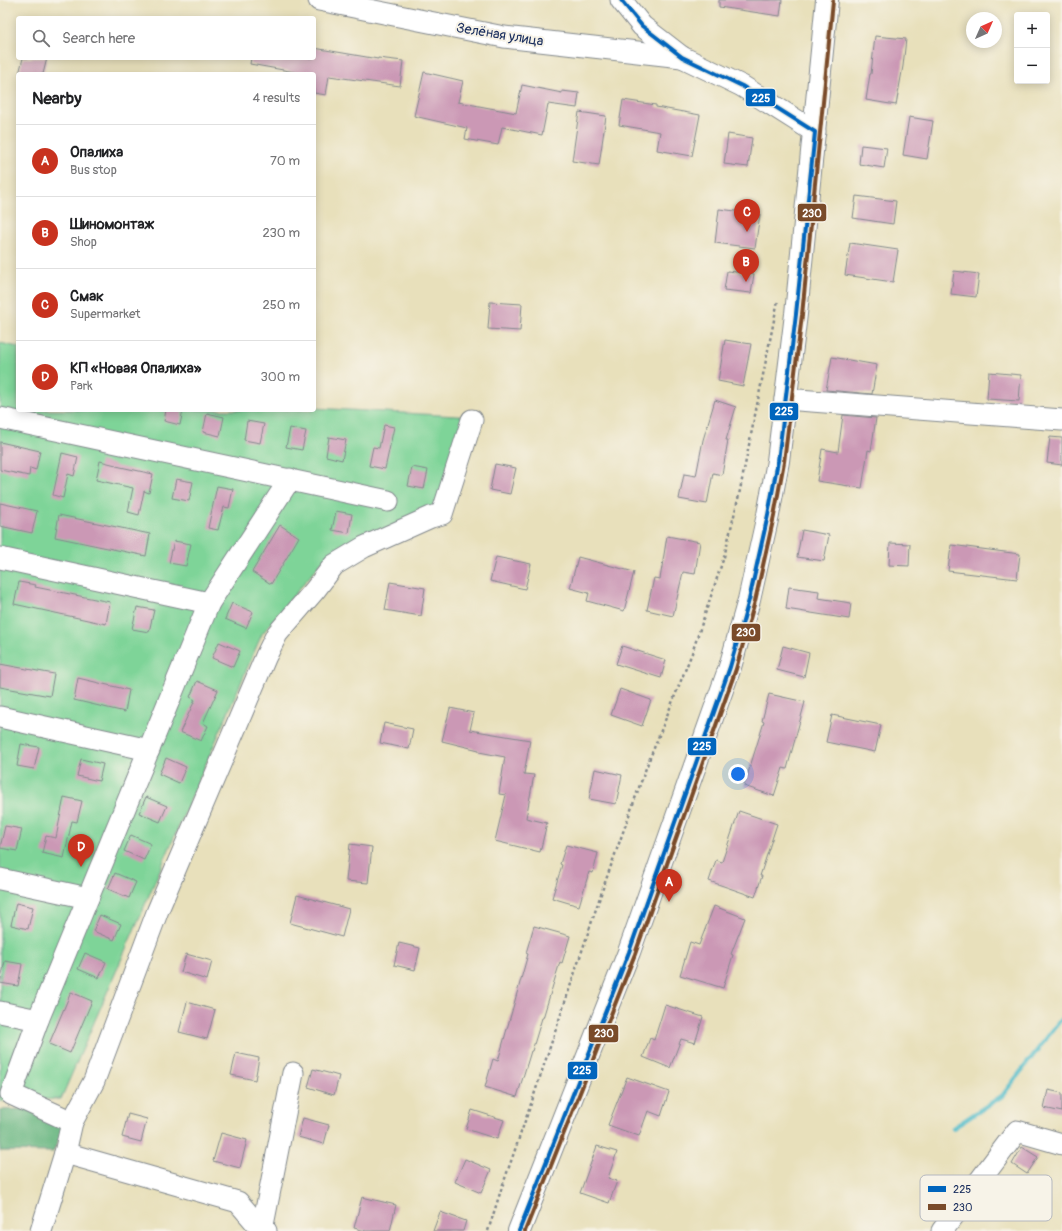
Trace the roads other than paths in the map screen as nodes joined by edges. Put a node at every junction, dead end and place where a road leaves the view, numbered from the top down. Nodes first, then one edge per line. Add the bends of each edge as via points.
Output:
1 (318, 0) edge
2 (621, 0) edge
3 (827, 0) edge
4 (682, 57) junction
5 (815, 132) junction
6 (785, 399) junction
7 (0, 418) edge
8 (472, 420) dead end
9 (1062, 420) edge
10 (290, 479) junction
11 (388, 501) dead end
12 (0, 558) edge
13 (209, 603) junction
14 (0, 717) edge
15 (149, 750) junction
16 (0, 879) edge
17 (88, 898) junction
18 (0, 1012) edge
19 (38, 1020) junction
20 (293, 1073) dead end
21 (6, 1100) edge
22 (72, 1122) junction
23 (1062, 1144) edge
24 (65, 1153) junction
25 (984, 1175) edge
26 (950, 1221) edge
27 (264, 1230) edge
28 (41, 1231) edge
29 (519, 1231) edge
30 (942, 1231) edge

1 - 4 street, Зелёная улица via 504,37
2 - 4 street via 642,26
3 - 5 main road
4 - 5 street via 742,86
5 - 6 main road
6 - 9 street
6 - 29 main road via 778,461 768,514 749,600 730,667 629,952
7 - 10 street
8 - 22 street via 442,514 364,547 334,565 277,634 158,910 94,1081
10 - 11 street
10 - 13 street
12 - 13 street
13 - 15 street
14 - 15 street
15 - 17 street
16 - 17 street
17 - 19 street
18 - 19 street
19 - 21 street
20 - 27 street
21 - 22 street
22 - 24 street
23 - 25 street via 1017,1131
24 - 27 street via 238,1202
24 - 28 street
26 - 30 street

